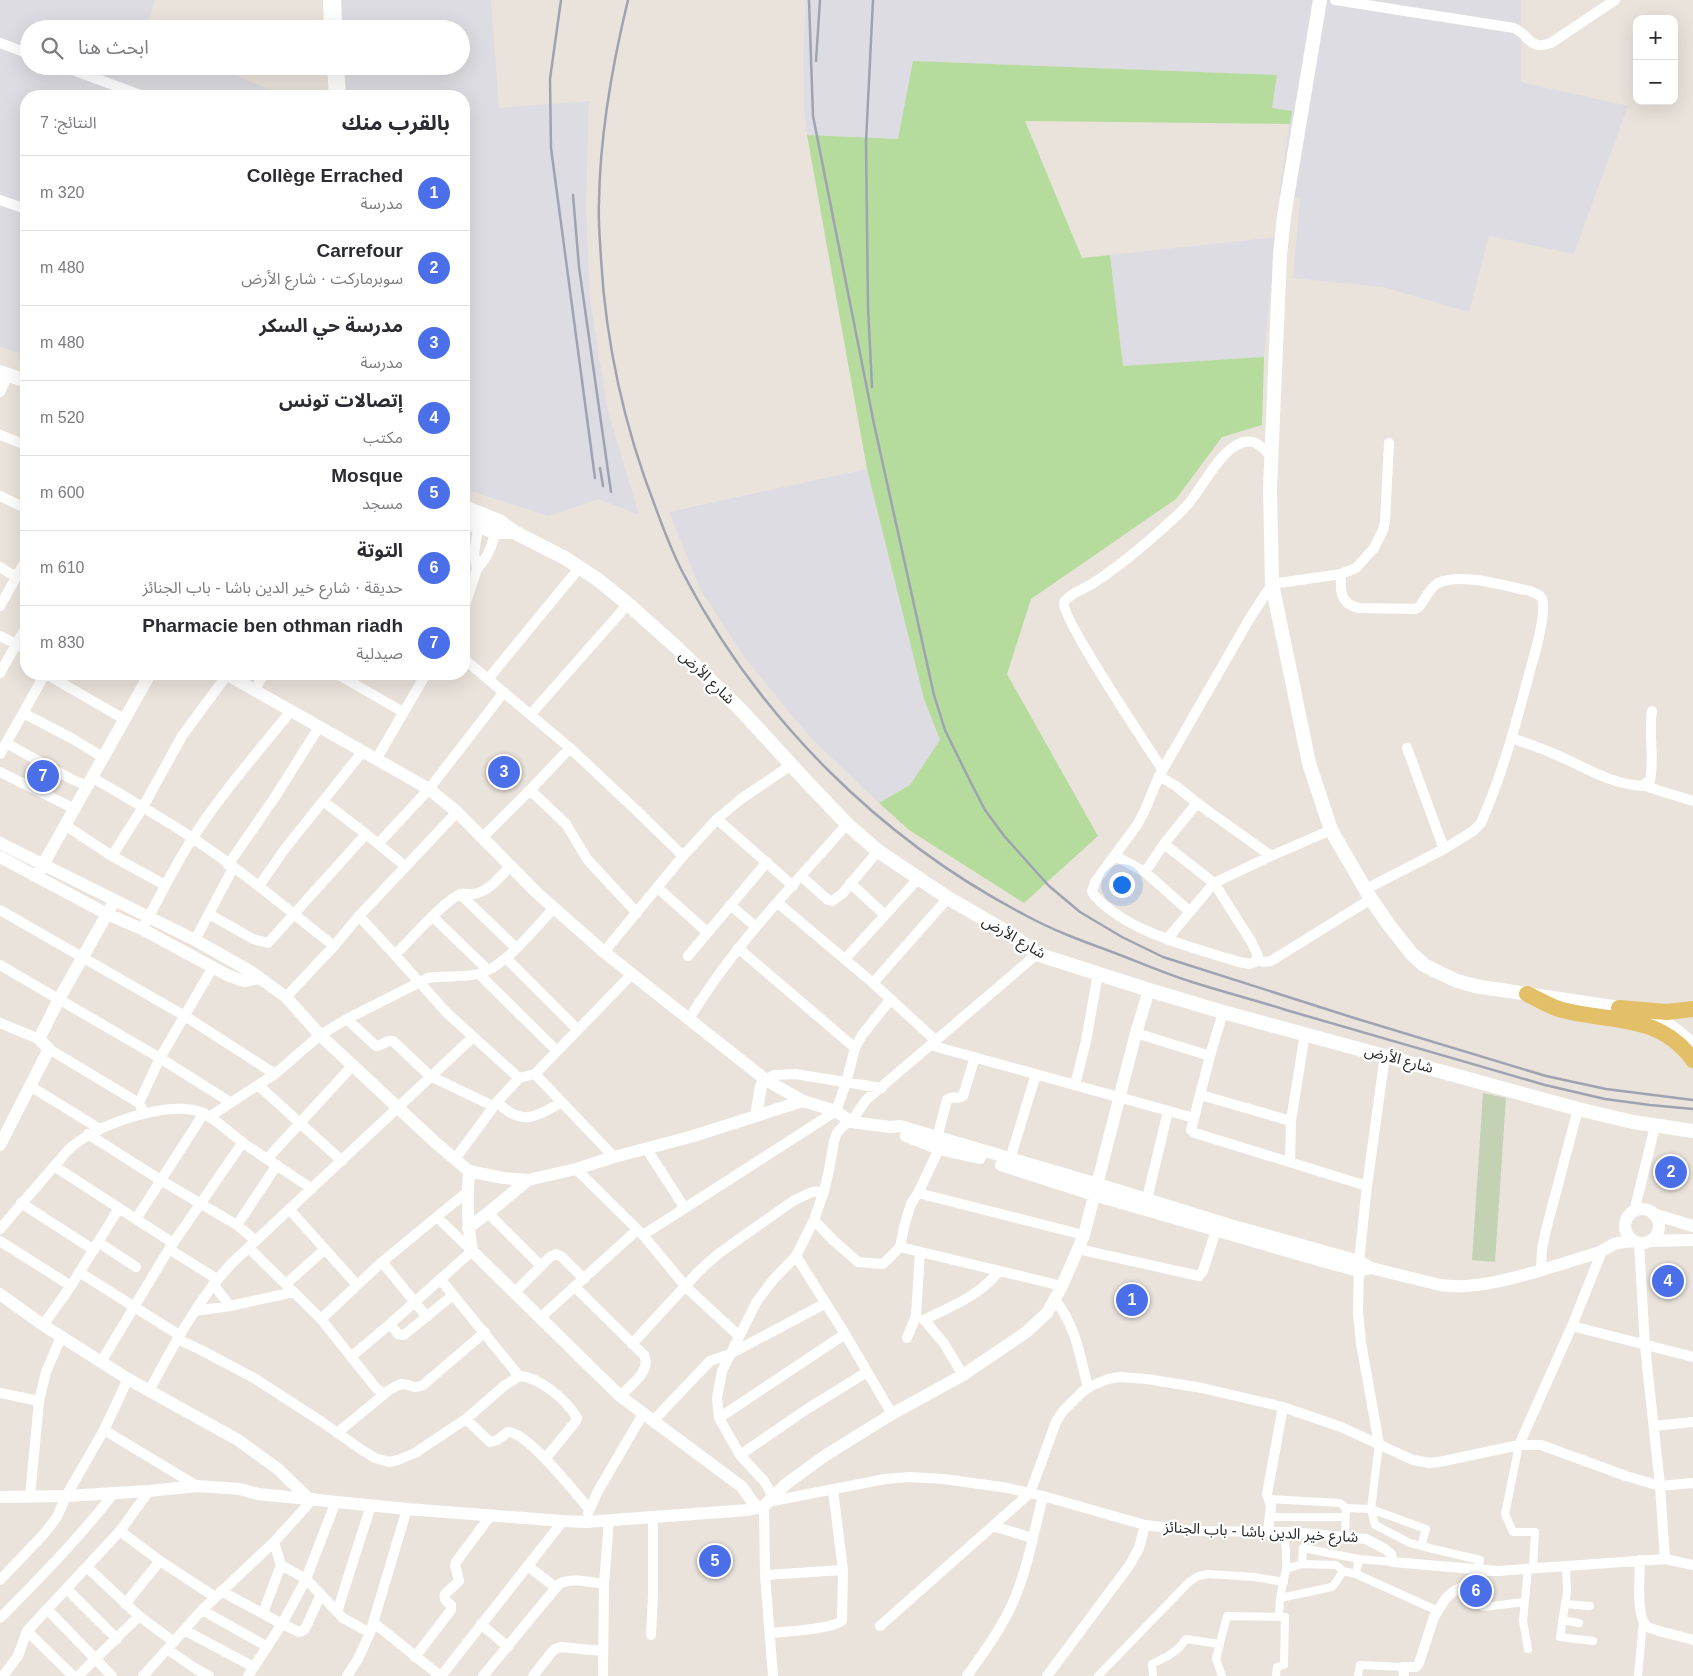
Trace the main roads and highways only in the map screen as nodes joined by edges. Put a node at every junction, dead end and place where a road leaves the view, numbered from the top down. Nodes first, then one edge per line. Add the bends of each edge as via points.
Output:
1 (1320, 0) edge
2 (0, 363) edge
3 (20, 369) edge
4 (4, 374) edge
5 (20, 379) edge
6 (470, 512) edge
7 (480, 520) junction
8 (470, 521) edge
9 (1527, 994) junction
10 (1619, 1008) junction
11 (1693, 1009) edge
12 (1693, 1045) edge
13 (1693, 1060) edge
14 (1693, 1131) edge

1 - 9 main road via 1280,255 1270,488 1272,584 1309,763 1331,830 1368,894 1411,953 1424,965 1457,981
2 - 3 main road
4 - 5 main road
6 - 7 main road, شارع الأرض
7 - 8 main road, شارع الأرض
7 - 14 main road, شارع الأرض via 550,549 580,567 628,604 740,709 847,824 918,879 1012,935 1037,954 1223,1012 1385,1056 1578,1108 1655,1126
9 - 10 main road
9 - 13 main road via 1560,1010 1640,1023 1664,1033
10 - 11 main road via 1667,1012
10 - 12 main road via 1657,1019

